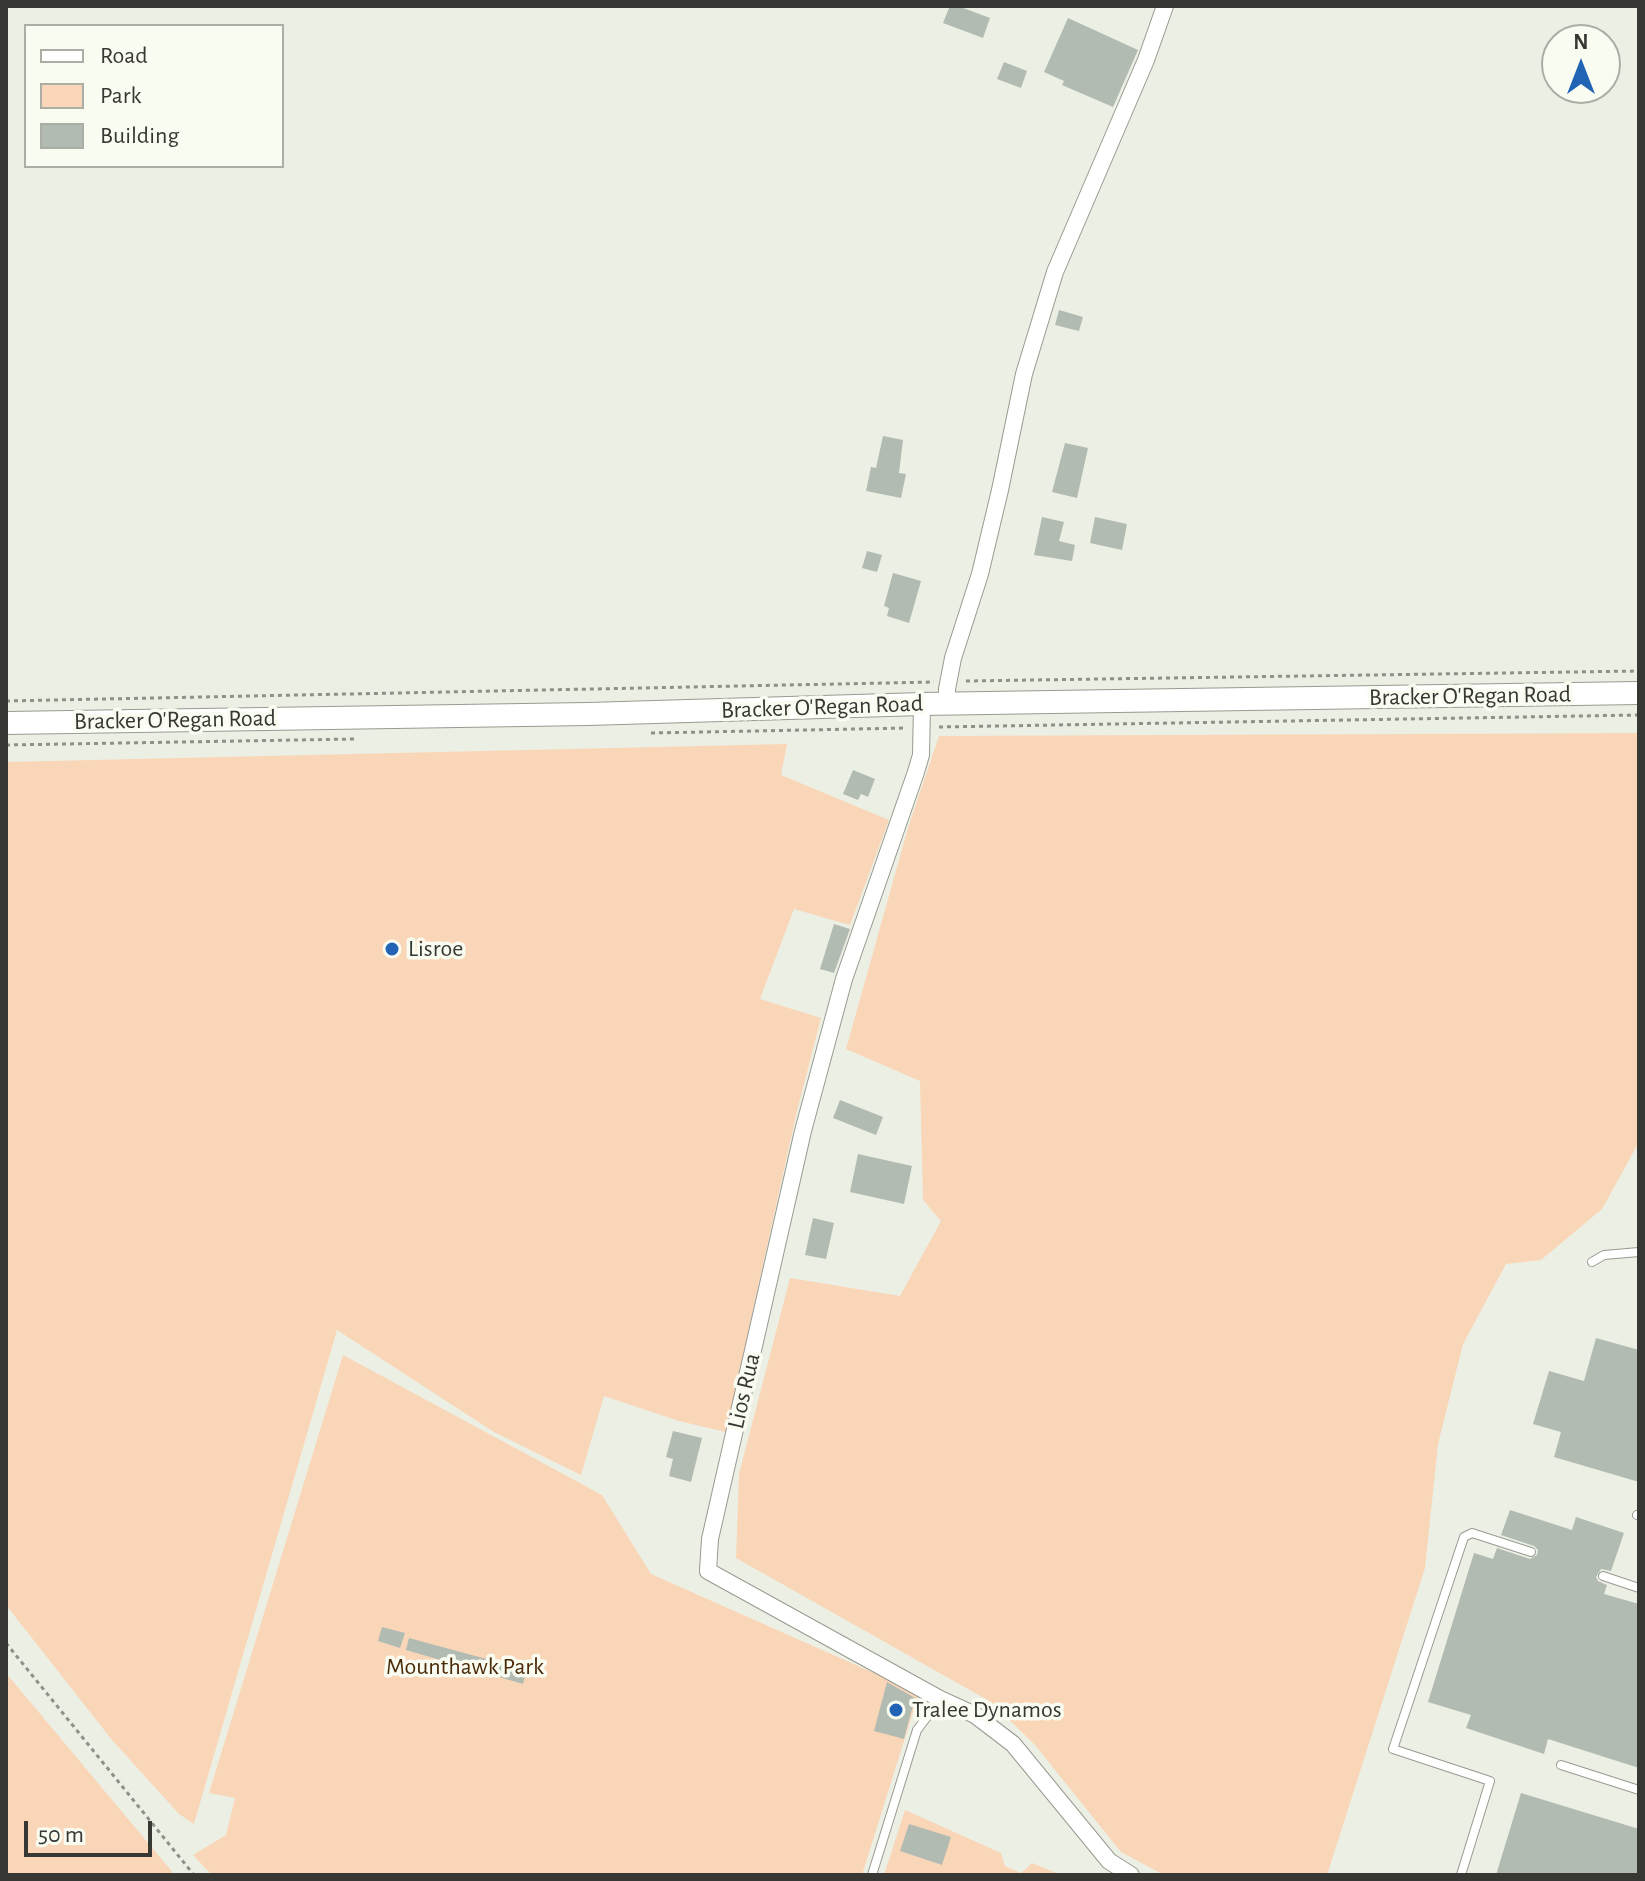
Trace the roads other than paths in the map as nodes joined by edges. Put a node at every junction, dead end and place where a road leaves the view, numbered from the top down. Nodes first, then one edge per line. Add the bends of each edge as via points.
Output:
1 (1165, 6) edge
2 (948, 692) junction
3 (1639, 693) edge
4 (922, 704) junction
5 (6, 723) edge
6 (1639, 1252) edge
7 (1592, 1262) dead end
8 (1531, 1552) dead end
9 (1603, 1576) dead end
10 (1639, 1588) edge
11 (940, 1699) junction
12 (1561, 1765) dead end
13 (1639, 1790) edge
14 (872, 1875) edge
15 (1131, 1875) edge
16 (1461, 1875) edge

1 - 2 street via 1055,272 1024,374
2 - 3 main road, Bracker O'Regan Road
2 - 4 main road, Bracker O'Regan Road
4 - 5 main road, Bracker O'Regan Road
4 - 11 street, Lios Rua via 916,772 844,979 803,1131 710,1539 708,1571
6 - 7 lane via 1604,1255
8 - 16 lane via 1472,1533 1464,1537 1393,1749 1490,1781
9 - 10 lane
11 - 14 lane via 917,1730
11 - 15 street, Lios Rua via 975,1715 1013,1744 1109,1861
12 - 13 lane

